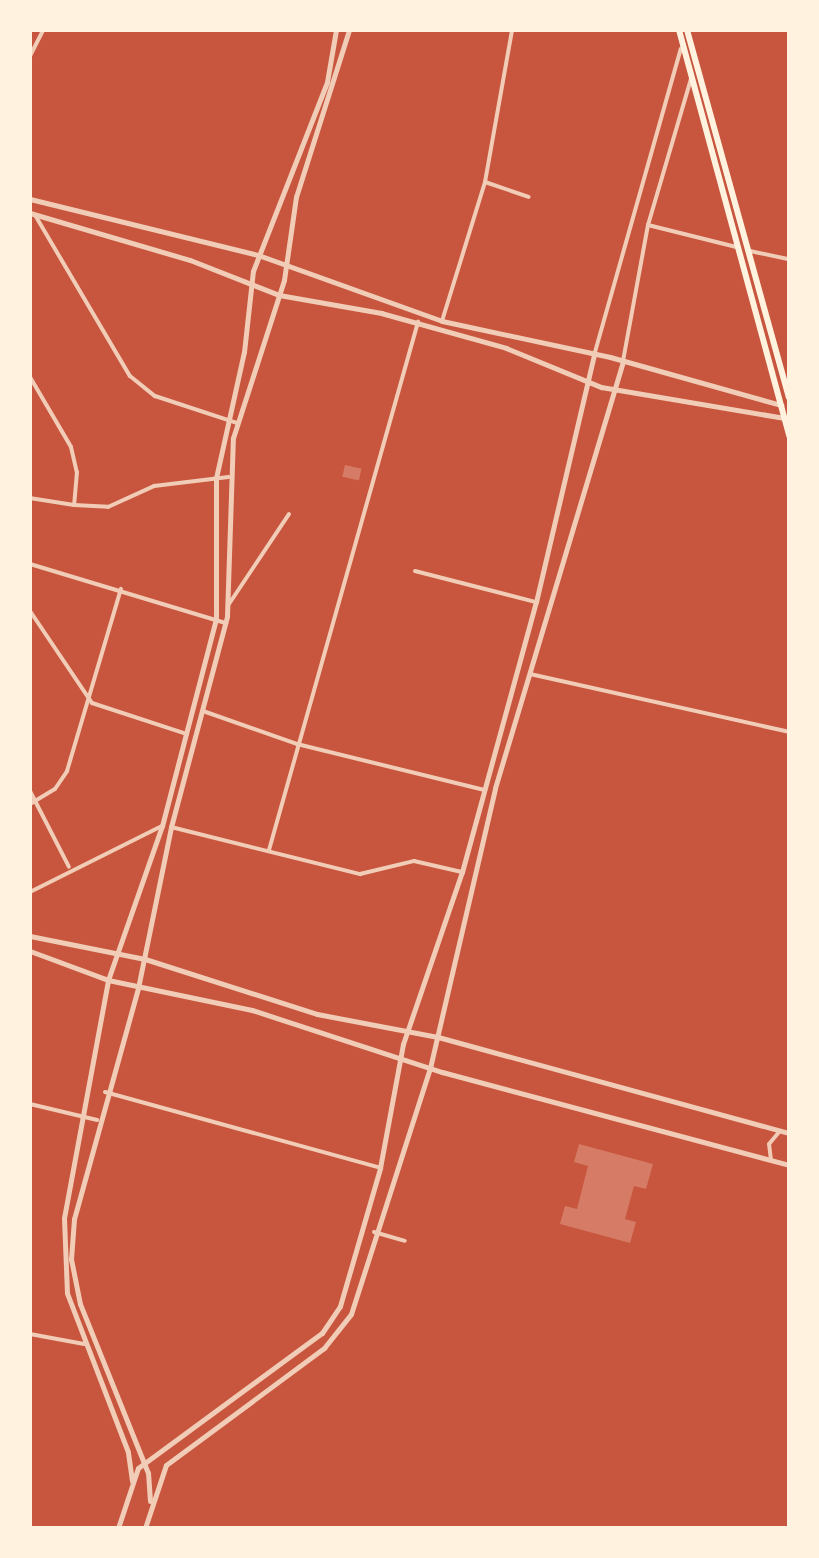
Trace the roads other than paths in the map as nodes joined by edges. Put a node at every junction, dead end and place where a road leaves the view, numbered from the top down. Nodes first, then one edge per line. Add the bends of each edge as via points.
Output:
1 (43, 30) edge
2 (336, 30) edge
3 (349, 30) edge
4 (512, 30) edge
5 (679, 30) edge
6 (687, 30) edge
7 (682, 44) junction
8 (30, 56) edge
9 (692, 76) junction
10 (485, 182) junction
11 (529, 198) dead end
12 (30, 200) edge
13 (32, 214) edge
14 (648, 225) junction
15 (740, 248) junction
16 (748, 251) junction
17 (258, 255) junction
18 (789, 259) edge
19 (286, 264) junction
20 (253, 286) junction
21 (278, 295) junction
22 (442, 321) junction
23 (418, 322) junction
24 (594, 354) junction
25 (623, 361) junction
26 (30, 377) edge
27 (585, 382) junction
28 (32, 387) edge
29 (617, 390) junction
30 (789, 398) edge
31 (781, 406) junction
32 (784, 418) junction
33 (228, 420) junction
34 (237, 423) junction
35 (789, 436) edge
36 (228, 477) junction
37 (216, 478) junction
38 (30, 498) edge
39 (74, 505) junction
40 (289, 514) dead end
41 (30, 564) edge
42 (414, 571) dead end
43 (121, 589) junction
44 (536, 602) junction
45 (229, 604) junction
46 (30, 611) edge
47 (216, 619) junction
48 (226, 623) junction
49 (527, 674) junction
50 (92, 702) junction
51 (203, 711) junction
52 (789, 732) edge
53 (187, 734) junction
54 (297, 744) junction
55 (484, 790) junction
56 (30, 791) edge
57 (33, 803) edge
58 (162, 826) junction
59 (171, 827) junction
60 (269, 850) junction
61 (69, 868) junction
62 (462, 872) junction
63 (30, 892) edge
64 (30, 936) edge
65 (30, 951) edge
66 (116, 952) junction
67 (146, 959) junction
68 (108, 980) junction
69 (138, 988) junction
70 (407, 1030) junction
71 (438, 1038) junction
72 (399, 1059) junction
73 (430, 1068) junction
74 (105, 1092) junction
75 (30, 1104) edge
76 (85, 1115) junction
77 (97, 1120) junction
78 (780, 1131) junction
79 (789, 1133) edge
80 (770, 1160) junction
81 (789, 1165) edge
82 (380, 1168) junction
83 (374, 1232) junction
84 (406, 1240) dead end
85 (336, 1316) junction
86 (345, 1323) junction
87 (30, 1334) edge
88 (84, 1344) junction
89 (144, 1463) junction
90 (132, 1481) junction
91 (150, 1502) junction
92 (118, 1528) edge
93 (145, 1528) edge

1 - 8 street
2 - 17 street via 322,96
3 - 19 street via 296,197
4 - 10 street
5 - 7 main road
6 - 16 main road
7 - 9 main road
7 - 24 street
9 - 14 street
9 - 15 main road
10 - 11 street
10 - 22 street
12 - 17 street
13 - 20 street
13 - 33 street via 130,376 155,396
14 - 15 street
14 - 25 street
15 - 16 street
15 - 31 main road
16 - 18 street
16 - 30 main road
17 - 19 street
17 - 20 street
19 - 21 street
19 - 22 street
20 - 21 street
20 - 33 street
21 - 23 street
21 - 34 street
22 - 24 street
23 - 27 street via 520,353
23 - 54 street
24 - 25 street
24 - 27 street
25 - 29 street
25 - 31 street
26 - 28 street
27 - 29 street
27 - 44 street
28 - 39 street via 77,460
29 - 32 street
29 - 49 street
31 - 32 main road
32 - 35 main road
33 - 34 street
33 - 37 street
34 - 36 street
36 - 37 street
36 - 45 street
37 - 39 street via 154,486 108,507
37 - 47 street
38 - 39 street
40 - 45 street
41 - 43 street
42 - 44 street
43 - 47 street
43 - 50 street
44 - 55 street
45 - 48 street
46 - 50 street
47 - 48 street
47 - 53 street
48 - 51 street
49 - 52 street
49 - 71 street via 461,915
50 - 53 street
50 - 57 street via 62,780
51 - 54 street
51 - 59 street
53 - 58 street
54 - 55 street
54 - 60 street
55 - 62 street
56 - 57 street
57 - 61 street
58 - 61 street
58 - 66 street
59 - 60 street
59 - 67 street
60 - 62 street via 360,874 414,861
61 - 63 street
62 - 70 street
64 - 66 street
65 - 68 street
66 - 67 street
66 - 68 street
67 - 69 street
67 - 70 street via 317,1014
68 - 69 street
68 - 76 street
69 - 72 street via 305,1024
69 - 74 street
70 - 71 street
70 - 72 street
71 - 73 street
71 - 78 street
72 - 73 street
72 - 82 street
73 - 80 street
73 - 83 street
74 - 77 street
74 - 82 street
75 - 76 street
76 - 77 street
76 - 88 street via 62,1251
77 - 89 street via 71,1259 80,1304
78 - 79 street
78 - 80 street via 769,1144
80 - 81 street
82 - 85 street
83 - 84 street
83 - 86 street
85 - 86 street
85 - 89 street
86 - 91 street via 324,1348 176,1455
87 - 88 street
88 - 90 street via 128,1452
89 - 90 street
89 - 91 street
90 - 92 street
91 - 93 street

